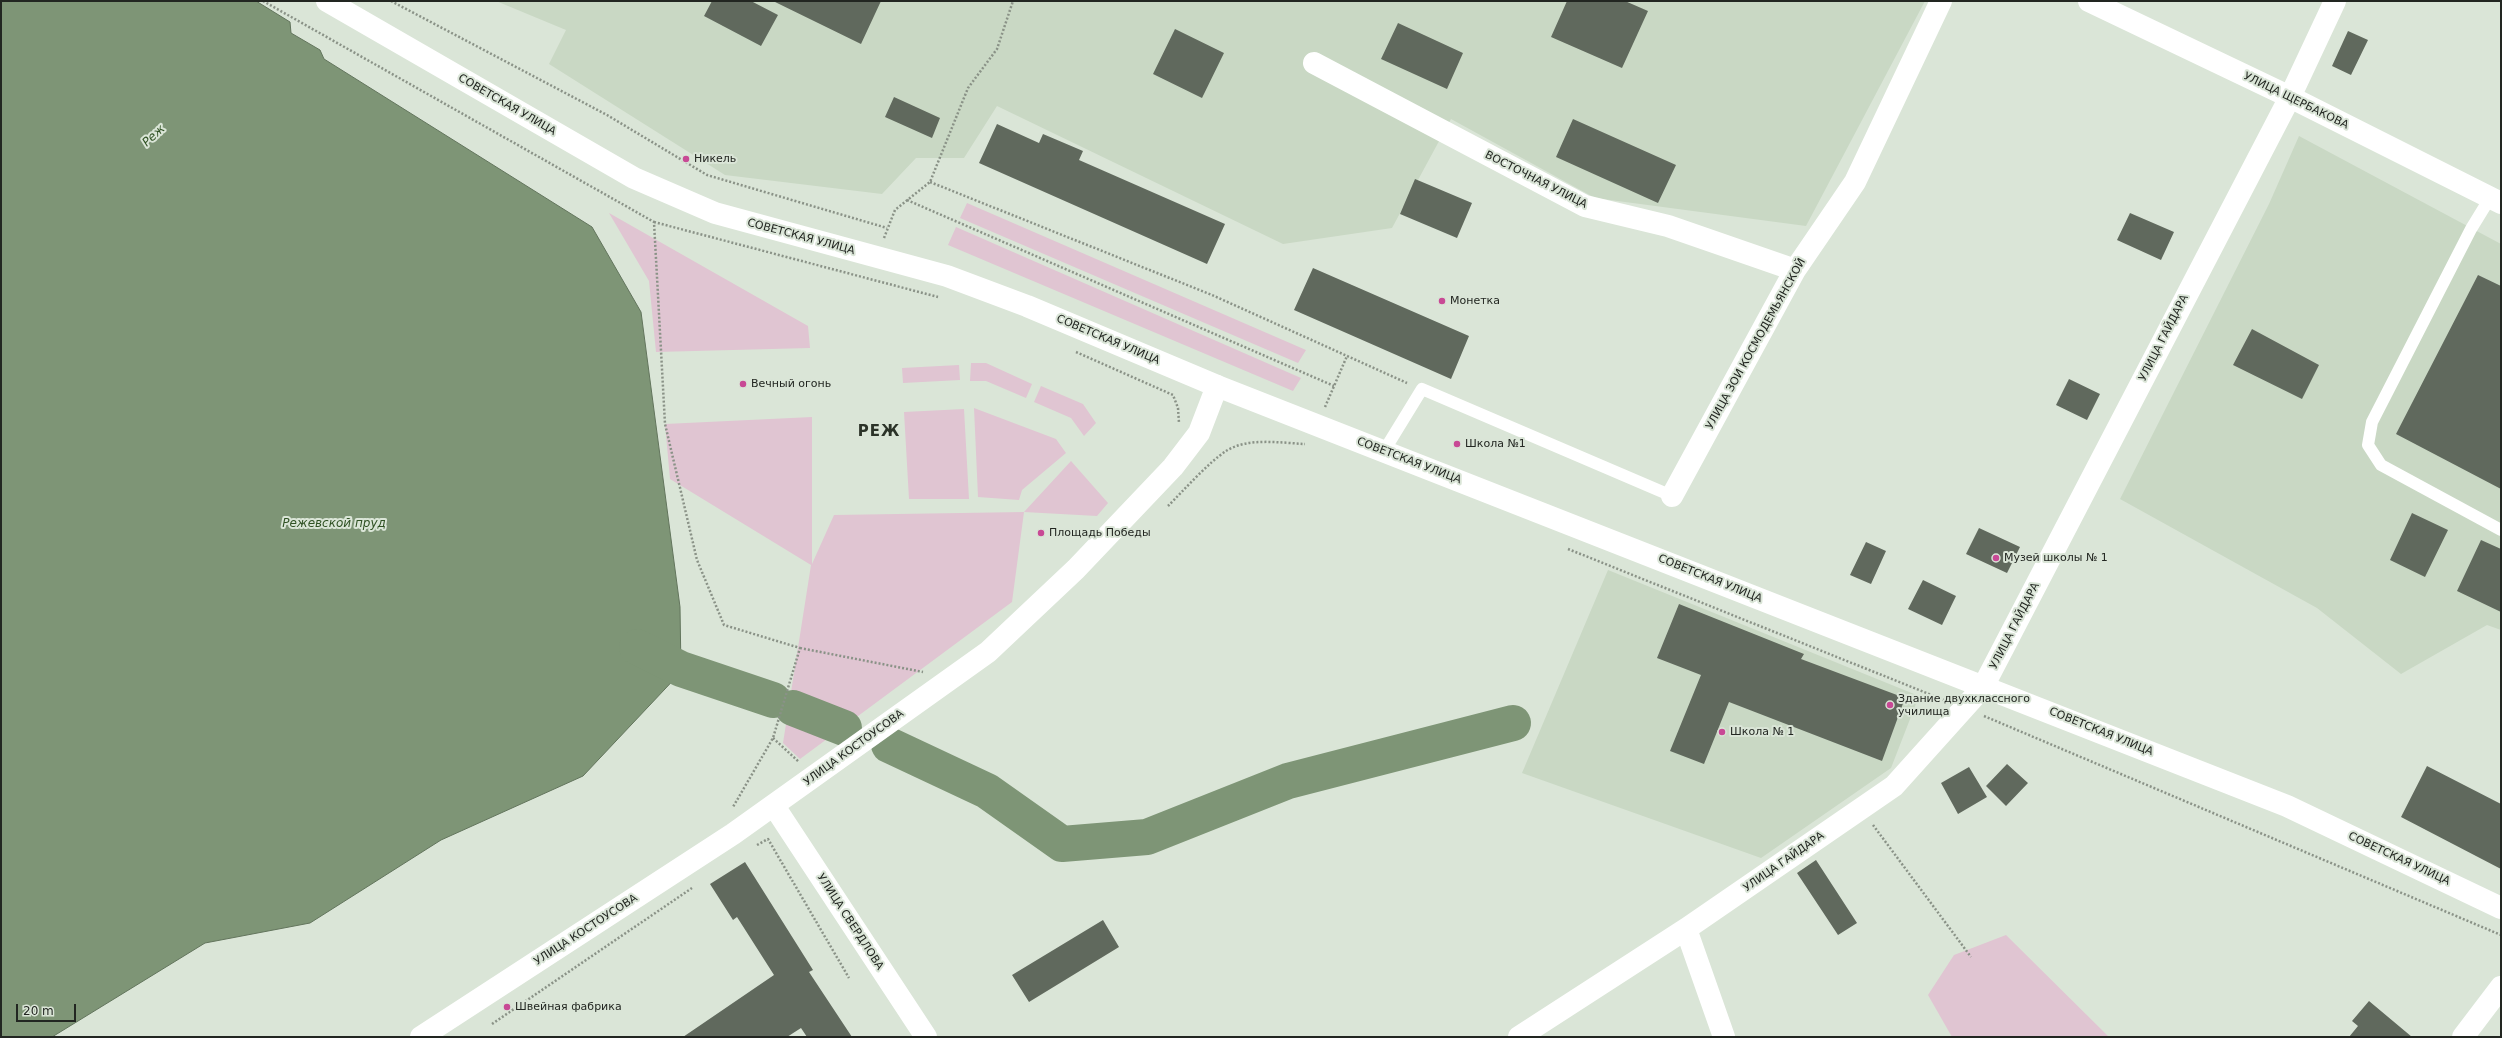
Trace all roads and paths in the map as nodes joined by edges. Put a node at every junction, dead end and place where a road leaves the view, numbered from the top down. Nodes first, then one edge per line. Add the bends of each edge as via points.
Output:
1 (263, 1) edge
2 (326, 1) edge
3 (391, 1) edge
4 (1012, 1) edge
5 (1941, 1) edge
6 (2089, 1) edge
7 (2335, 1) edge
8 (1314, 63) dead end
9 (2290, 97) junction
10 (930, 182) junction
11 (907, 200) junction
12 (2495, 201) edge
13 (654, 222) junction
14 (1795, 270) junction
15 (940, 298) dead end
16 (1072, 350) dead end
17 (1347, 356) junction
18 (1217, 386) junction
19 (1334, 386) junction
20 (1422, 389) junction
21 (1318, 426) junction
22 (1177, 428) dead end
23 (1384, 451) junction
24 (1672, 496) joint
25 (1163, 511) dead end
26 (2501, 530) edge
27 (1560, 545) dead end
28 (800, 648) junction
29 (928, 673) dead end
30 (1983, 687) junction
31 (1965, 708) junction
32 (774, 806) junction
33 (1861, 809) junction
34 (733, 834) junction
35 (694, 887) dead end
36 (2501, 908) edge
37 (1686, 929) junction
38 (2501, 935) edge
39 (1971, 957) dead end
40 (849, 978) dead end
41 (2501, 987) edge
42 (492, 1024) dead end
43 (421, 1037) edge
44 (926, 1037) edge
45 (1518, 1037) edge
46 (1724, 1037) edge
47 (2463, 1037) edge

1 - 13 path
2 - 18 street, СОВЕТСКАЯ УЛИЦА via 634,178 715,213 947,276 1027,306
3 - 11 path via 607,115 707,175 887,228 895,210
4 - 10 path via 997,49 968,88
5 - 14 street, УЛИЦА ЗОИ КОСМОДЕМЬЯНСКОЙ via 1855,182
6 - 9 street, УЛИЦА ЩЕРБАКОВА
7 - 9 street, УЛИЦА ГАЙДАРА
8 - 14 street, ВОСТОЧНАЯ УЛИЦА via 1585,206 1668,226
9 - 12 street, УЛИЦА ЩЕРБАКОВА
9 - 30 street, УЛИЦА ГАЙДАРА
10 - 11 path
10 - 17 path via 1212,294
11 - 19 path
12 - 26 lane via 2471,229 2372,422 2368,445 2381,465
13 - 15 path
13 - 28 path via 665,424 697,560 724,624
14 - 24 street, УЛИЦА ЗОИ КОСМОДЕМЬЯНСКОЙ
16 - 22 path via 1173,395 1178,408
17 - 19 path
17 - 20 path
18 - 21 street, СОВЕТСКАЯ УЛИЦА
18 - 32 street, УЛИЦА КОСТОУСОВА via 1199,433 1173,467 1076,569 988,652
19 - 21 path
20 - 23 lane
20 - 24 lane
21 - 23 street, СОВЕТСКАЯ УЛИЦА
21 - 25 path via 1310,445 1266,442 1245,444 1227,451
23 - 30 street, СОВЕТСКАЯ УЛИЦА
27 - 31 path
28 - 29 path
28 - 34 path via 773,738 725,820
30 - 31 street, УЛИЦА ГАЙДАРА
30 - 36 street, СОВЕТСКАЯ УЛИЦА via 2287,806
31 - 33 street, УЛИЦА ГАЙДАРА via 1894,786
31 - 38 path
32 - 34 street, УЛИЦА КОСТОУСОВА
32 - 44 street, УЛИЦА СВЕРДЛОВА
33 - 37 street, УЛИЦА ГАЙДАРА
33 - 39 path
34 - 40 path via 746,852 768,839
34 - 43 street, УЛИЦА КОСТОУСОВА
35 - 42 path
37 - 45 street, УЛИЦА ГАЙДАРА
37 - 46 street
41 - 47 street

